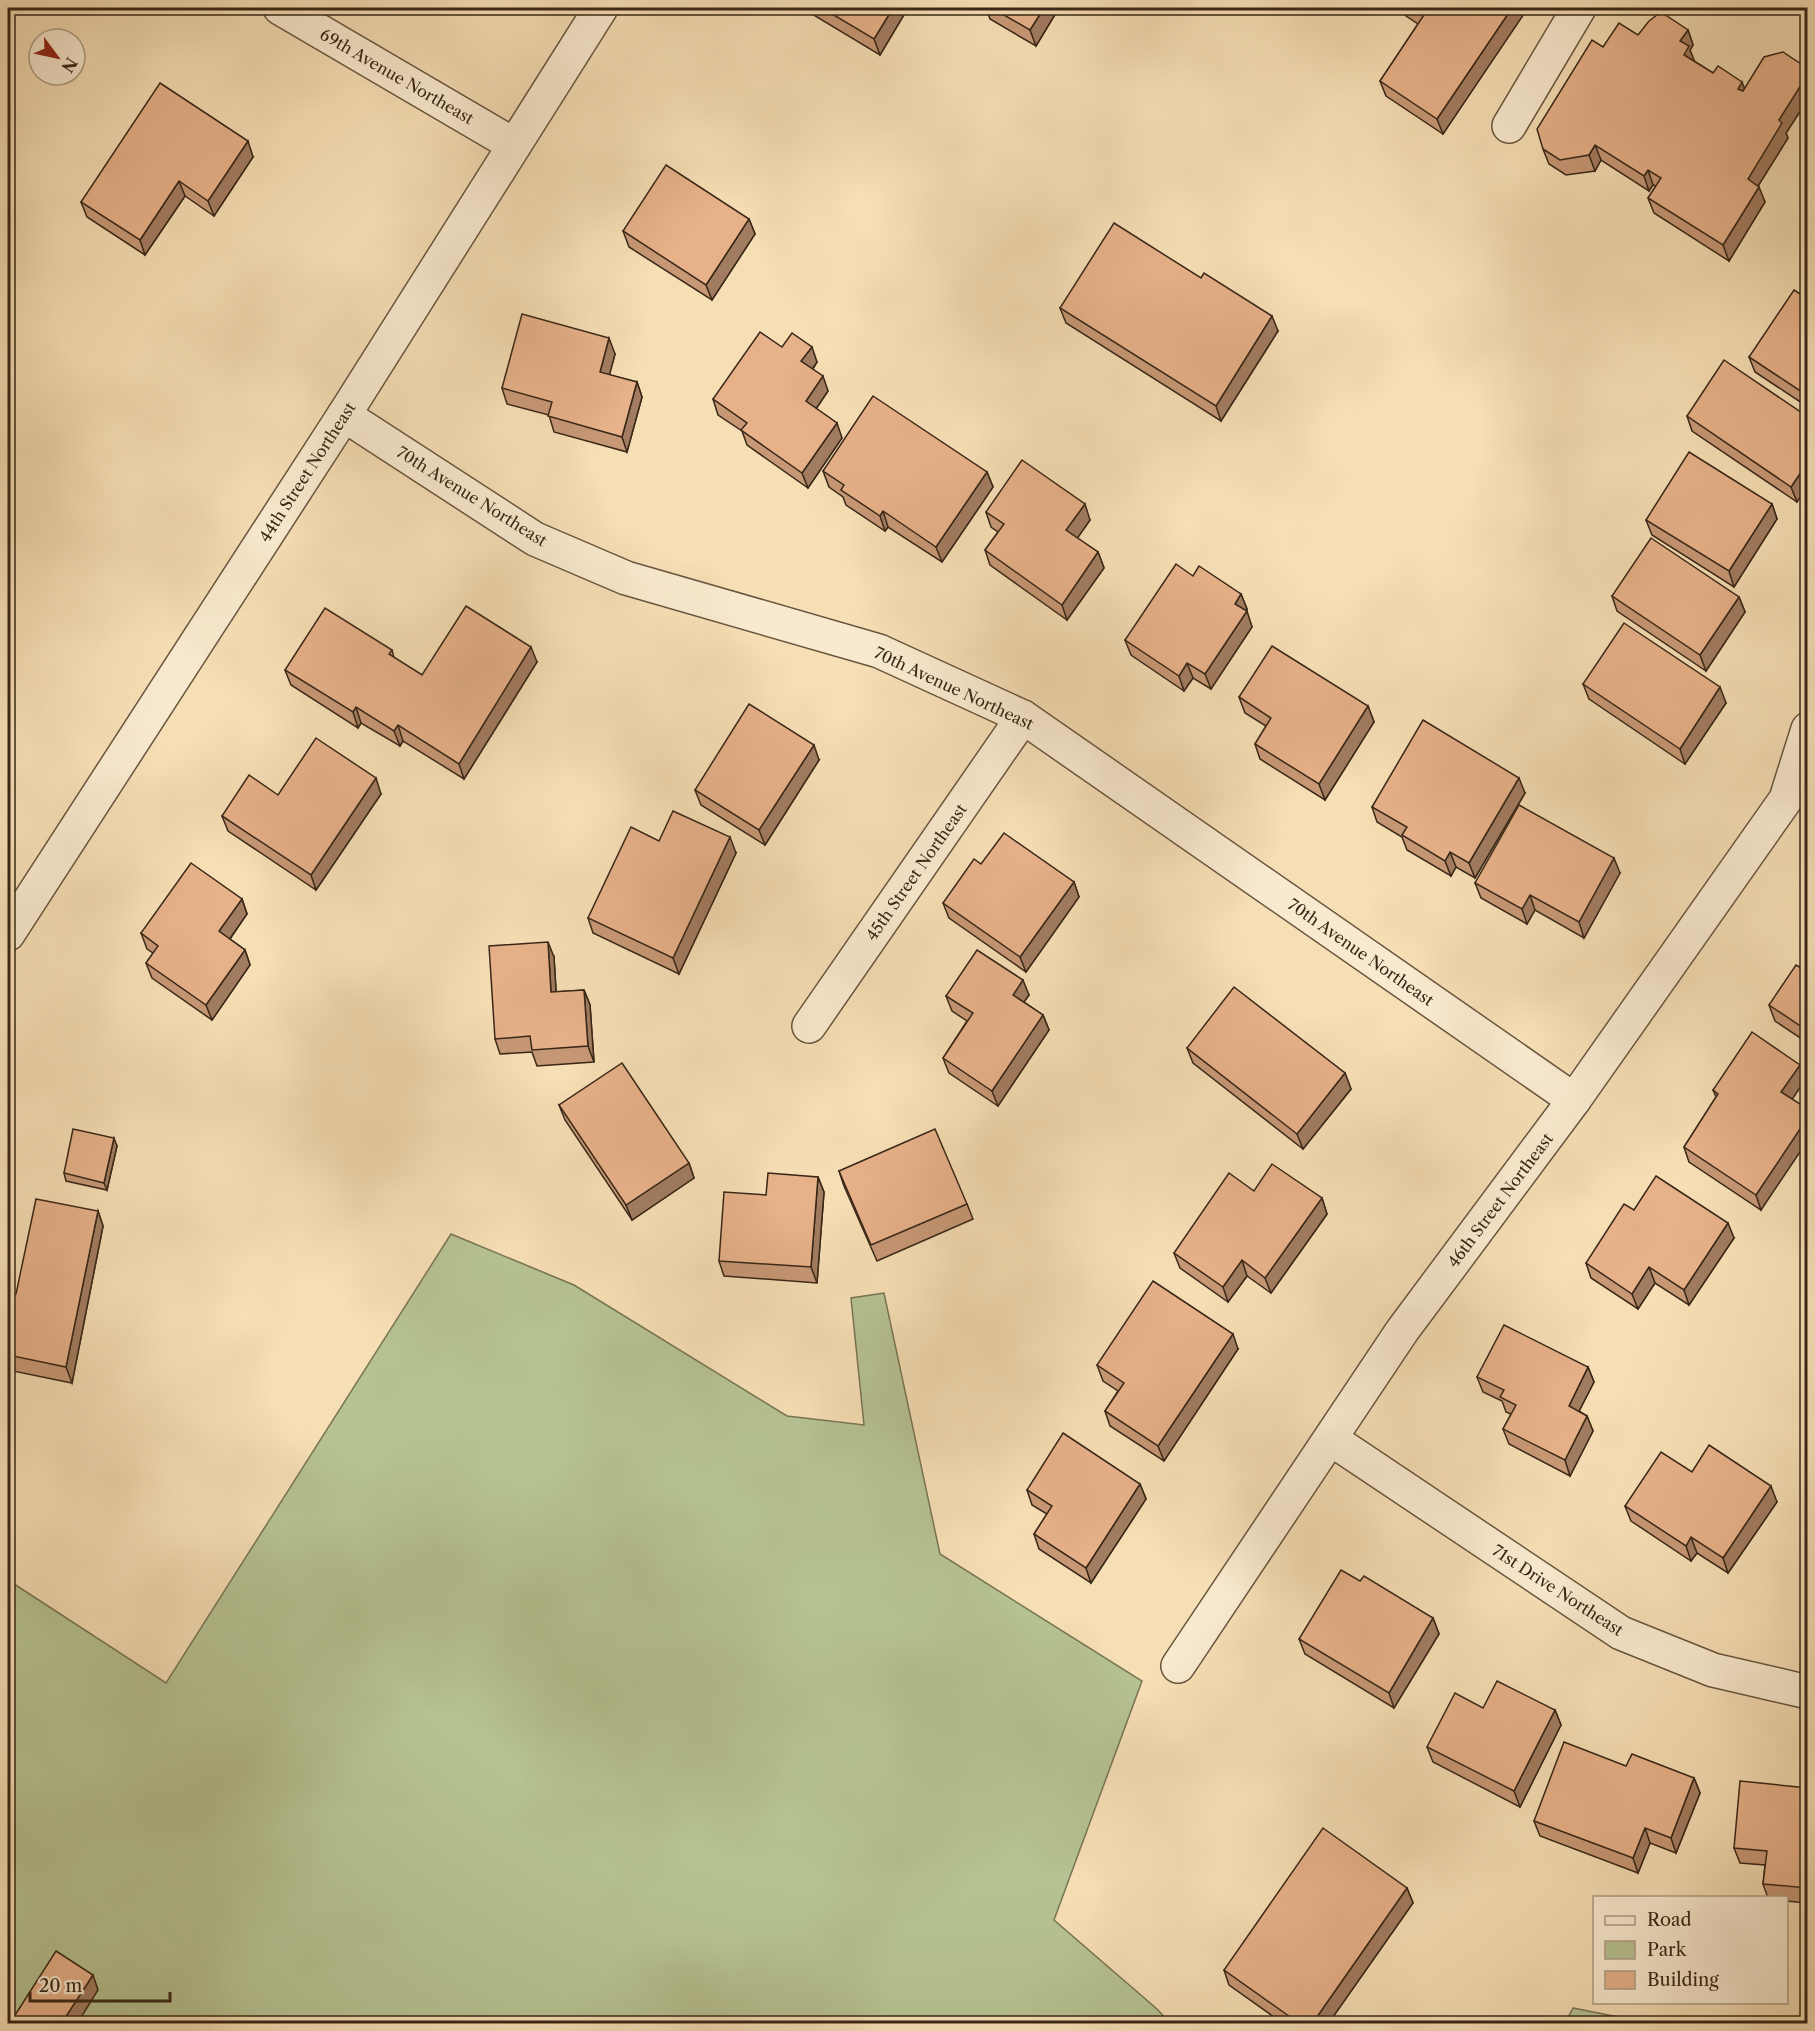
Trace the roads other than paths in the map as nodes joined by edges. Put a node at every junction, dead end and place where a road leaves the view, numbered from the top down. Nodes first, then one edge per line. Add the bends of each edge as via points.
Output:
1 (280, 8) edge
2 (601, 8) edge
3 (1579, 8) edge
4 (1509, 126) dead end
5 (514, 146) junction
6 (344, 415) junction
7 (1023, 717) junction
8 (1808, 729) edge
9 (1797, 806) edge
10 (8, 932) edge
11 (809, 1026) dead end
12 (1574, 1100) junction
13 (1331, 1439) junction
14 (1178, 1666) dead end
15 (1808, 1692) edge

1 - 5 street, 69th Avenue Northeast
2 - 5 street, 44th Street Northeast
3 - 4 street
5 - 6 street, 44th Street Northeast
6 - 7 street, 70th Avenue Northeast via 535,539 626,578 879,651
6 - 10 street, 44th Street Northeast
7 - 11 street, 45th Street Northeast
7 - 12 street, 70th Avenue Northeast
8 - 9 street, 46th Street Northeast
9 - 12 street, 46th Street Northeast
12 - 13 street, 46th Street Northeast via 1402,1331
13 - 14 street, 46th Street Northeast
13 - 15 street, 71st Drive Northeast via 1621,1633 1713,1670

